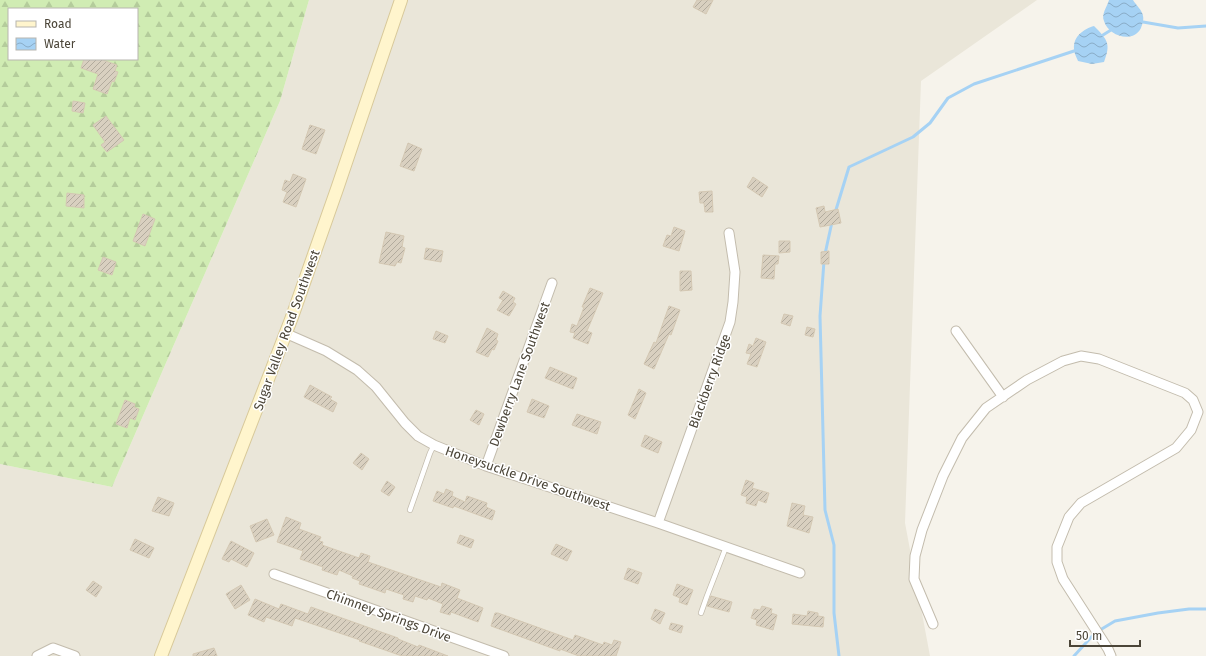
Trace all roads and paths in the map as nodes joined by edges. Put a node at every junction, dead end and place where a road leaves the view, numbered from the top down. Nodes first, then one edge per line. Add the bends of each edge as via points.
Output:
1 (401, 0) edge
2 (729, 233) dead end
3 (552, 283) dead end
4 (956, 331) dead end
5 (286, 333) junction
6 (1003, 397) junction
7 (434, 445) junction
8 (486, 466) junction
9 (410, 510) dead end
10 (658, 523) junction
11 (726, 547) junction
12 (800, 573) dead end
13 (274, 574) dead end
14 (701, 613) dead end
15 (933, 624) dead end
16 (37, 656) edge
17 (75, 656) edge
18 (162, 656) edge
19 (504, 656) edge
20 (1111, 656) edge

1 - 5 street, Sugar Valley Road Southwest
2 - 10 street, Blackberry Ridge via 735,272 730,322
3 - 8 street, Dewberry Lane Southwest
4 - 6 street
5 - 7 street, Honeysuckle Drive Southwest via 326,351 357,370 376,387 418,436
5 - 18 street, Sugar Valley Road Southwest
6 - 15 street via 986,408 962,438 943,476 922,530 915,556 914,580
6 - 20 street via 1063,361 1081,356 1100,360 1185,393 1193,400 1198,412 1191,430 1176,448 1081,503 1069,517 1057,547 1057,562 1063,579
7 - 8 street, Honeysuckle Drive Southwest
7 - 9 lane
8 - 10 street, Honeysuckle Drive Southwest
10 - 11 street, Honeysuckle Drive Southwest
11 - 12 street, Honeysuckle Drive Southwest
11 - 14 lane
13 - 19 street, Chimney Springs Drive
16 - 17 street via 53,648

